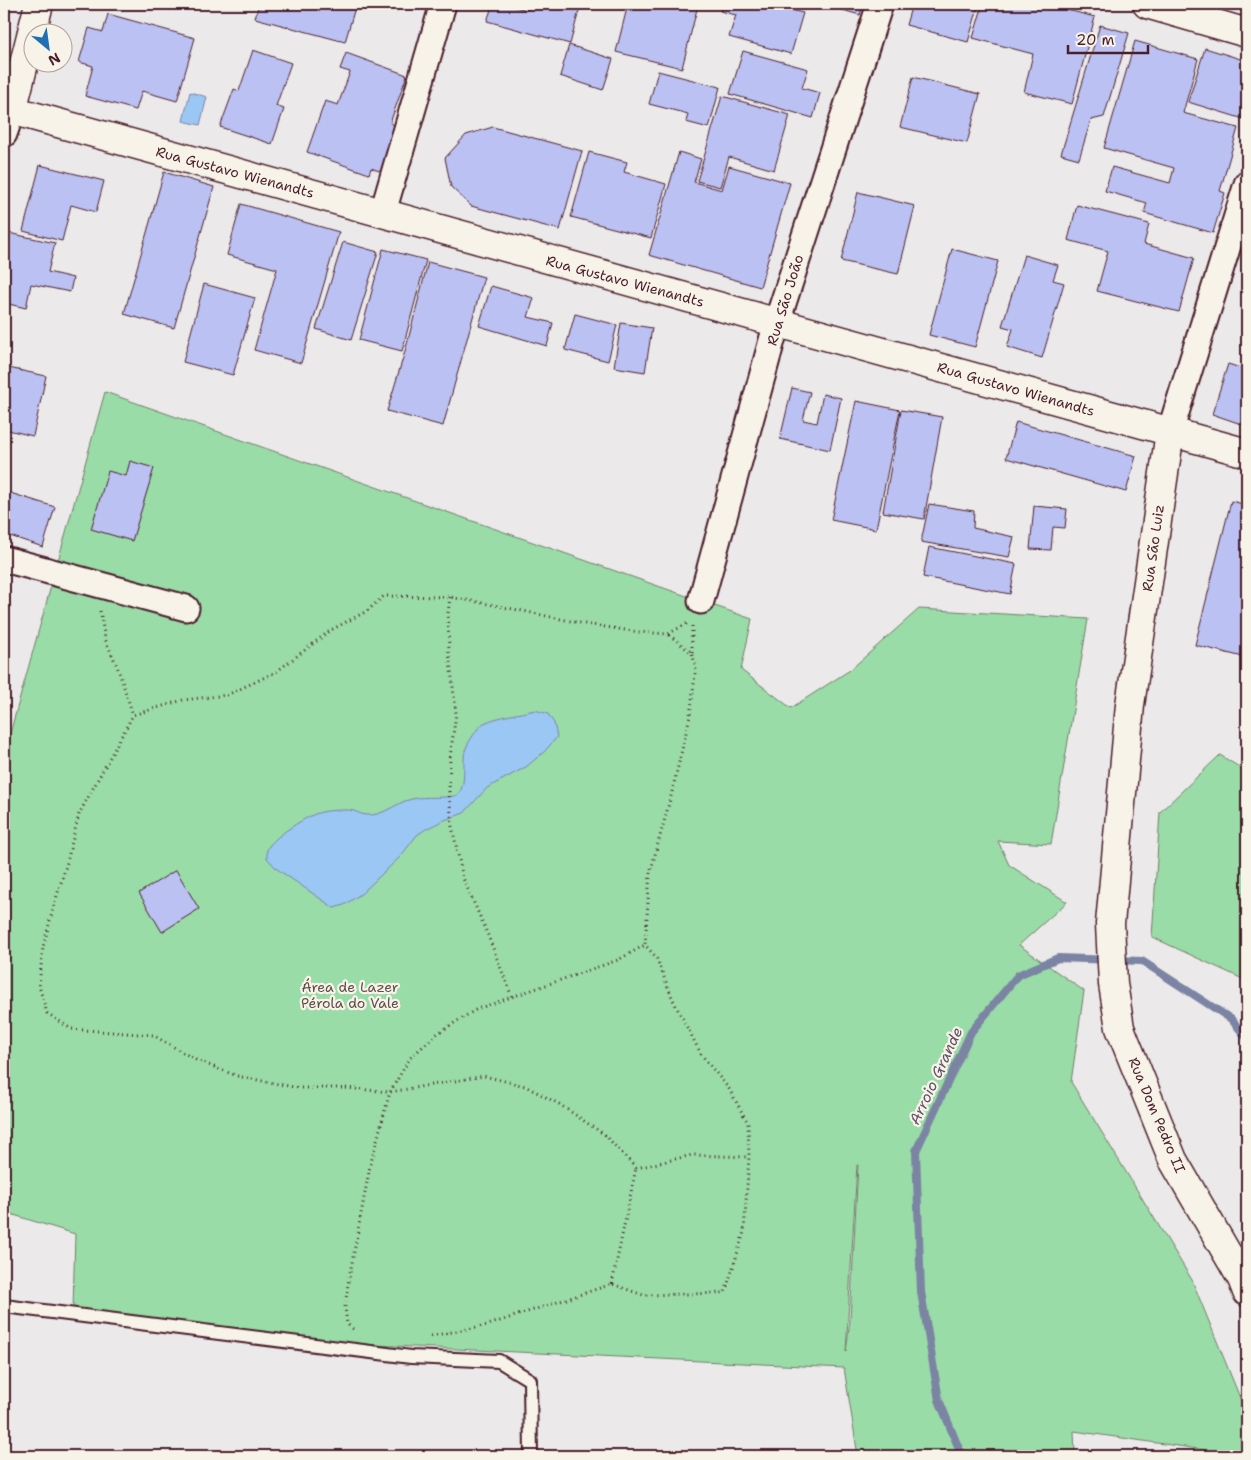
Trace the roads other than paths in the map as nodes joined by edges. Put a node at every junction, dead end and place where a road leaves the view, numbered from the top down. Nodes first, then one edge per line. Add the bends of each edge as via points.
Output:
1 (39, 4) edge
2 (443, 4) edge
3 (880, 4) edge
4 (1147, 4) edge
5 (1247, 33) edge
6 (6, 118) edge
7 (1247, 184) edge
8 (383, 212) junction
9 (1239, 236) edge
10 (777, 322) junction
11 (1170, 432) junction
12 (1247, 453) edge
13 (4, 559) edge
14 (701, 601) dead end
15 (186, 608) dead end
16 (1113, 984) joint
17 (1247, 1292) edge
18 (4, 1306) edge
19 (531, 1456) edge

1 - 6 main road
2 - 8 street
3 - 10 street, Rua São João
4 - 5 main road
6 - 8 main road, Rua Gustavo Wienandts
7 - 9 street, Rua São Luiz
8 - 10 main road, Rua Gustavo Wienandts
9 - 11 street, Rua São Luiz
10 - 11 main road, Rua Gustavo Wienandts
10 - 14 street, Rua São João
11 - 12 main road, Rua Gustavo Wienandts
11 - 16 main road, Rua São Luiz via 1130,705 1110,924
13 - 15 street
16 - 17 main road, Rua Dom Pedro II via 1120,1028 1173,1160
18 - 19 lane via 411,1357 499,1361 530,1380

